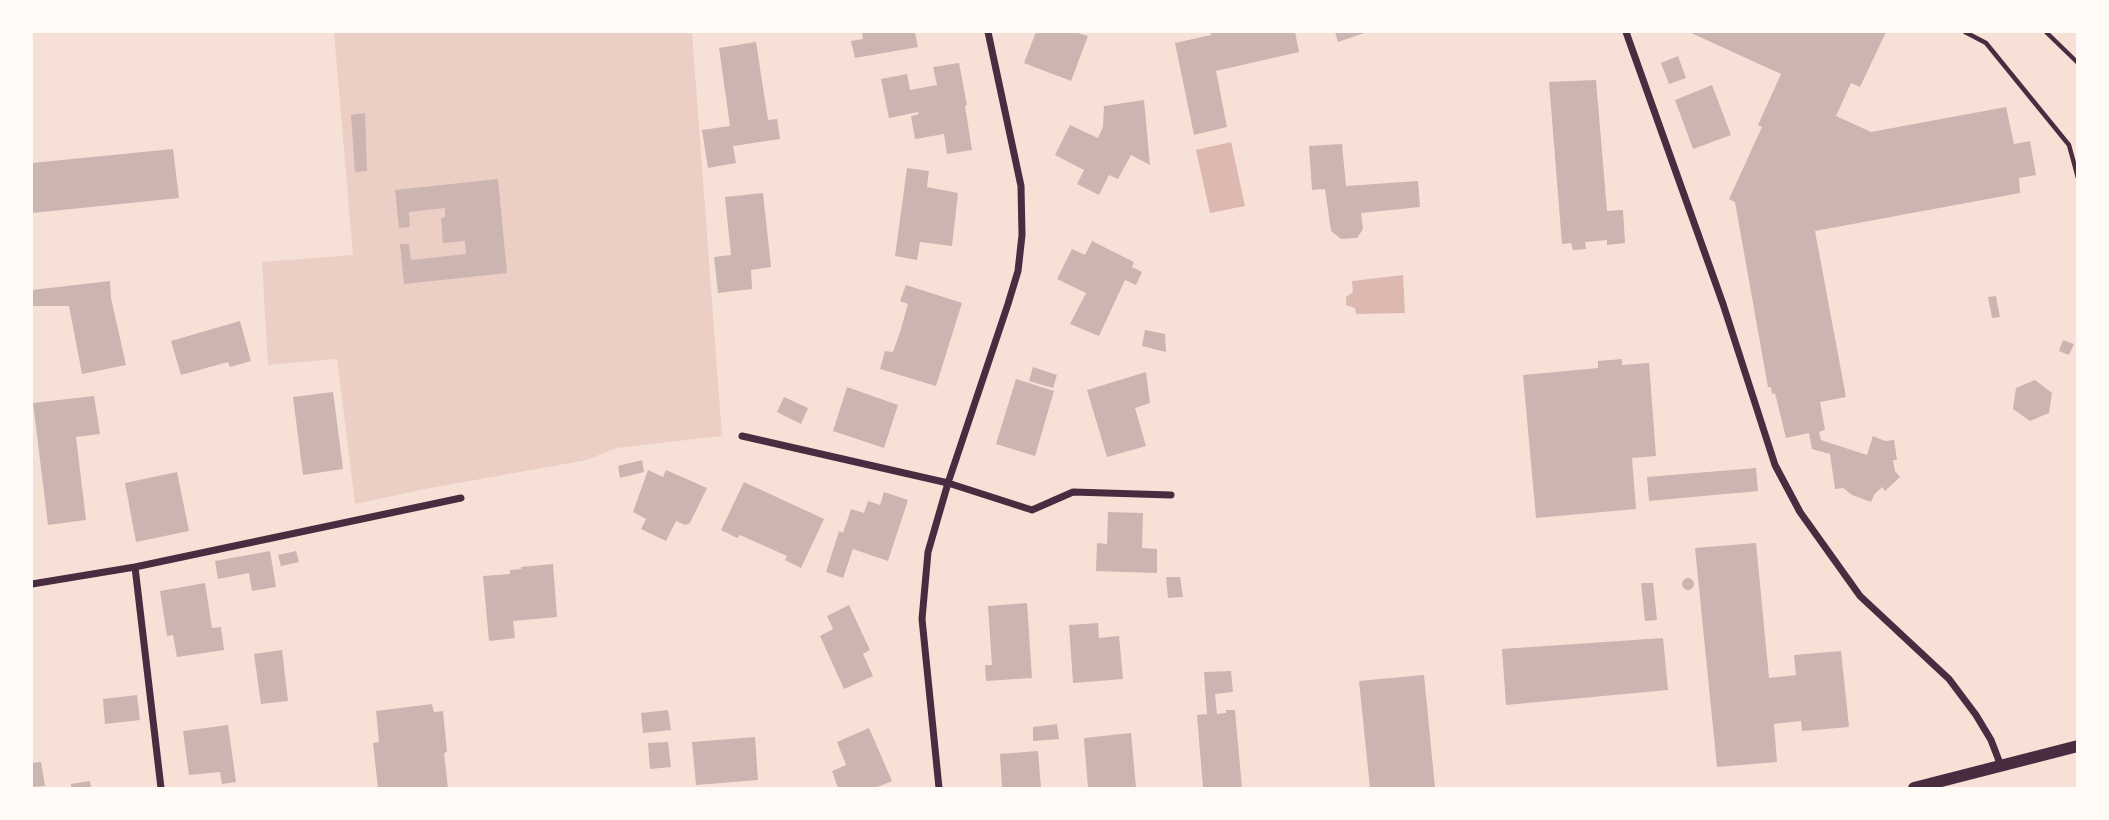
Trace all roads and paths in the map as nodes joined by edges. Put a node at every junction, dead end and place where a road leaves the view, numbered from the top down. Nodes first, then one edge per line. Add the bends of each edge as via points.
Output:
1 (988, 32) edge
2 (1626, 32) edge
3 (1965, 32) edge
4 (2046, 32) edge
5 (2077, 63) edge
6 (2077, 178) edge
7 (742, 436) dead end
8 (948, 483) junction
9 (1171, 495) dead end
10 (461, 498) dead end
11 (135, 567) junction
12 (32, 584) edge
13 (2077, 746) edge
14 (2001, 766) junction
15 (161, 789) edge
16 (939, 789) edge
17 (1914, 789) edge

1 - 8 street via 1021,186 1022,234 1018,271
2 - 14 street via 1775,465 1800,512 1860,596 1949,679 1991,740
3 - 6 path via 1986,43 2069,145
4 - 5 path
7 - 8 street
8 - 9 street via 1032,510 1073,492
8 - 16 street via 928,552 922,619
10 - 11 street
11 - 12 street
11 - 15 street
13 - 14 street
14 - 17 street

